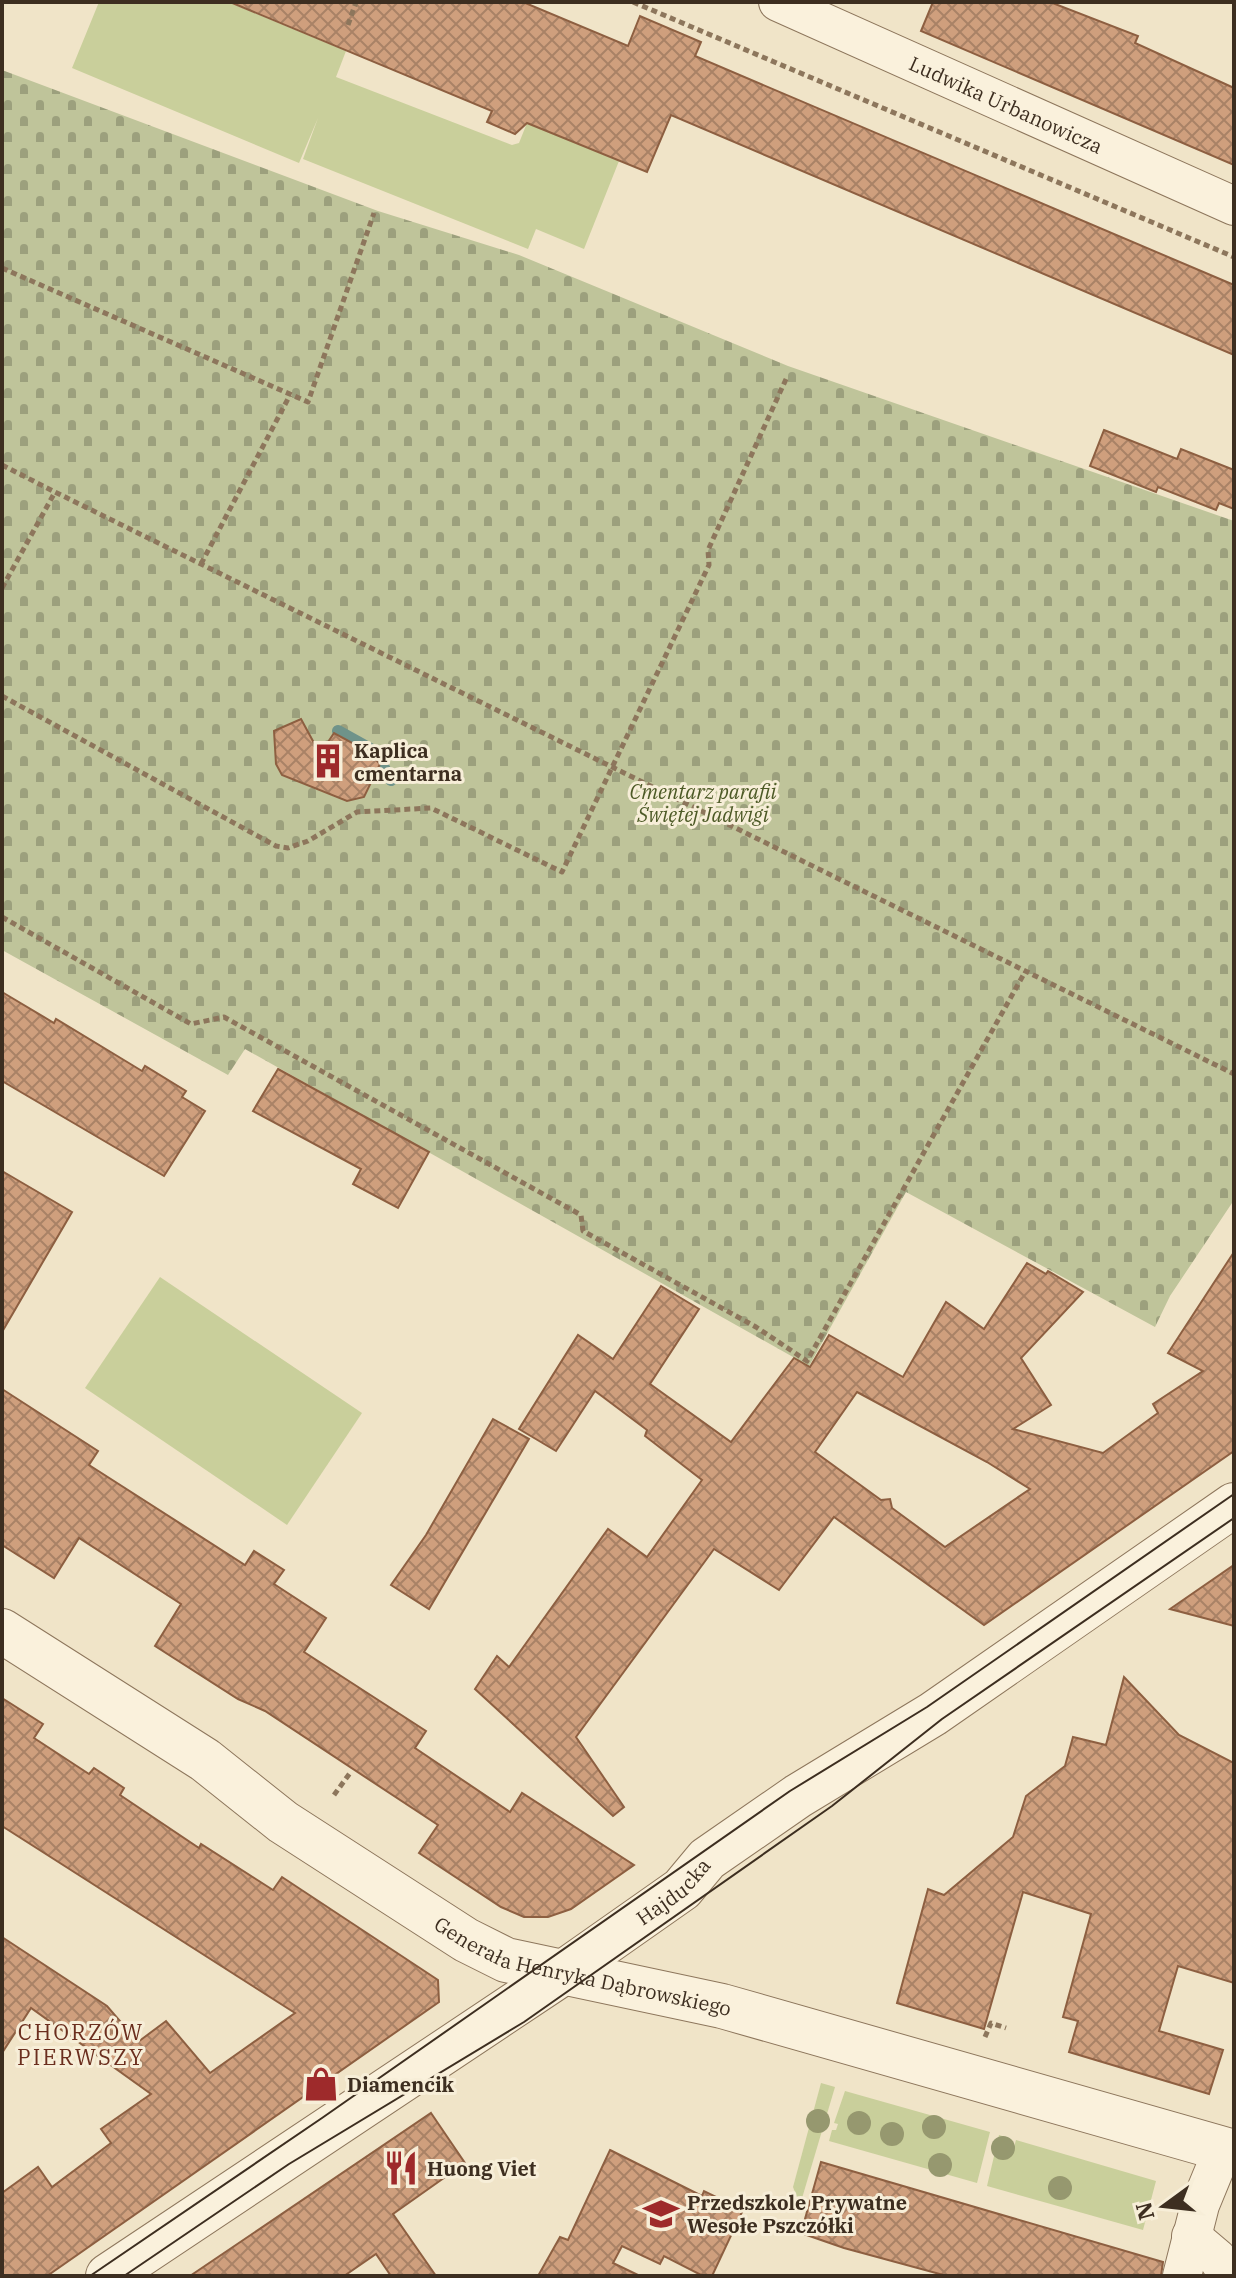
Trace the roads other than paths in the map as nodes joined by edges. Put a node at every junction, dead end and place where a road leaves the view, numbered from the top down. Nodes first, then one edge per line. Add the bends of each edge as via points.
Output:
1 (778, 2) edge
2 (1234, 206) edge
3 (1234, 1505) edge
4 (2, 1631) edge
5 (561, 1974) junction
6 (1229, 2151) edge
7 (1191, 2236) junction
8 (108, 2276) edge
9 (1182, 2276) edge
10 (1229, 2276) edge

1 - 2 street, Ludwika Urbanowicza
3 - 5 street, Hajducka via 933,1714 720,1850 682,1889
4 - 5 street, Generała Henryka Dąbrowskiego via 205,1760 283,1822 466,1940 506,1960
5 - 6 street, Generała Henryka Dąbrowskiego via 722,2006
5 - 8 street, Hajducka
6 - 7 street
7 - 9 street
7 - 10 street

